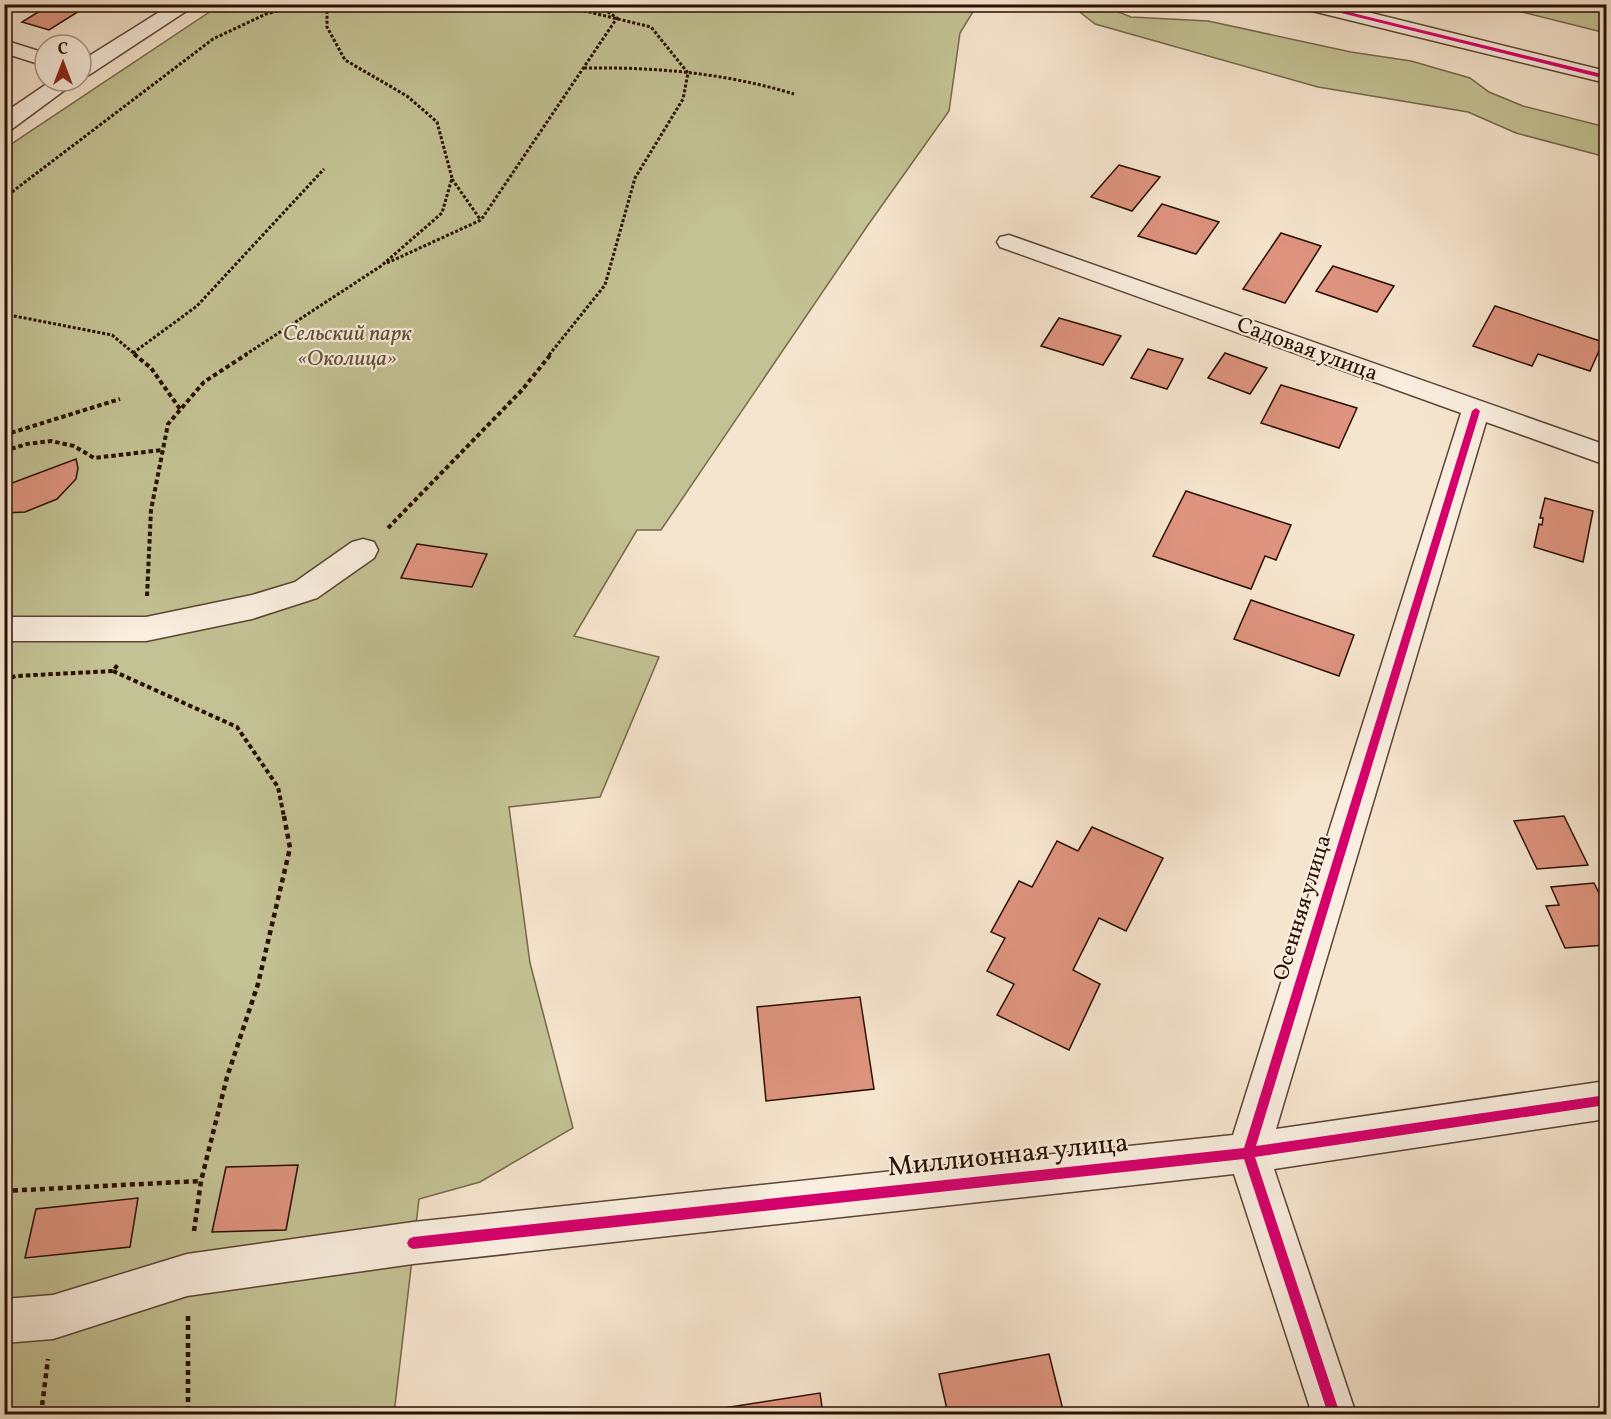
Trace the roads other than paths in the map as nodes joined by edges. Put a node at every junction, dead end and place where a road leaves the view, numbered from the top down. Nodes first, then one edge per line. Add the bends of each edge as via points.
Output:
1 (187, 4) edge
2 (1307, 4) edge
3 (4, 46) edge
4 (33, 56) edge
5 (93, 63) edge
6 (1606, 77) edge
7 (49, 93) edge
8 (4, 124) edge
9 (1009, 242) dead end
10 (1476, 411) junction
11 (1606, 455) edge
12 (363, 550) road end
13 (4, 629) edge
14 (1606, 1100) edge
15 (1248, 1153) junction
16 (4, 1321) edge
17 (1334, 1414) edge

1 - 5 street
2 - 6 street
3 - 4 street
7 - 8 street
9 - 10 street, Садовая улица
10 - 11 street, Садовая улица
10 - 15 street, Осенняя улица
12 - 13 street via 306,590 252,607 146,629
14 - 15 street, Миллионная улица
15 - 16 street, Миллионная улица via 414,1243 187,1275 53,1317
15 - 17 street

